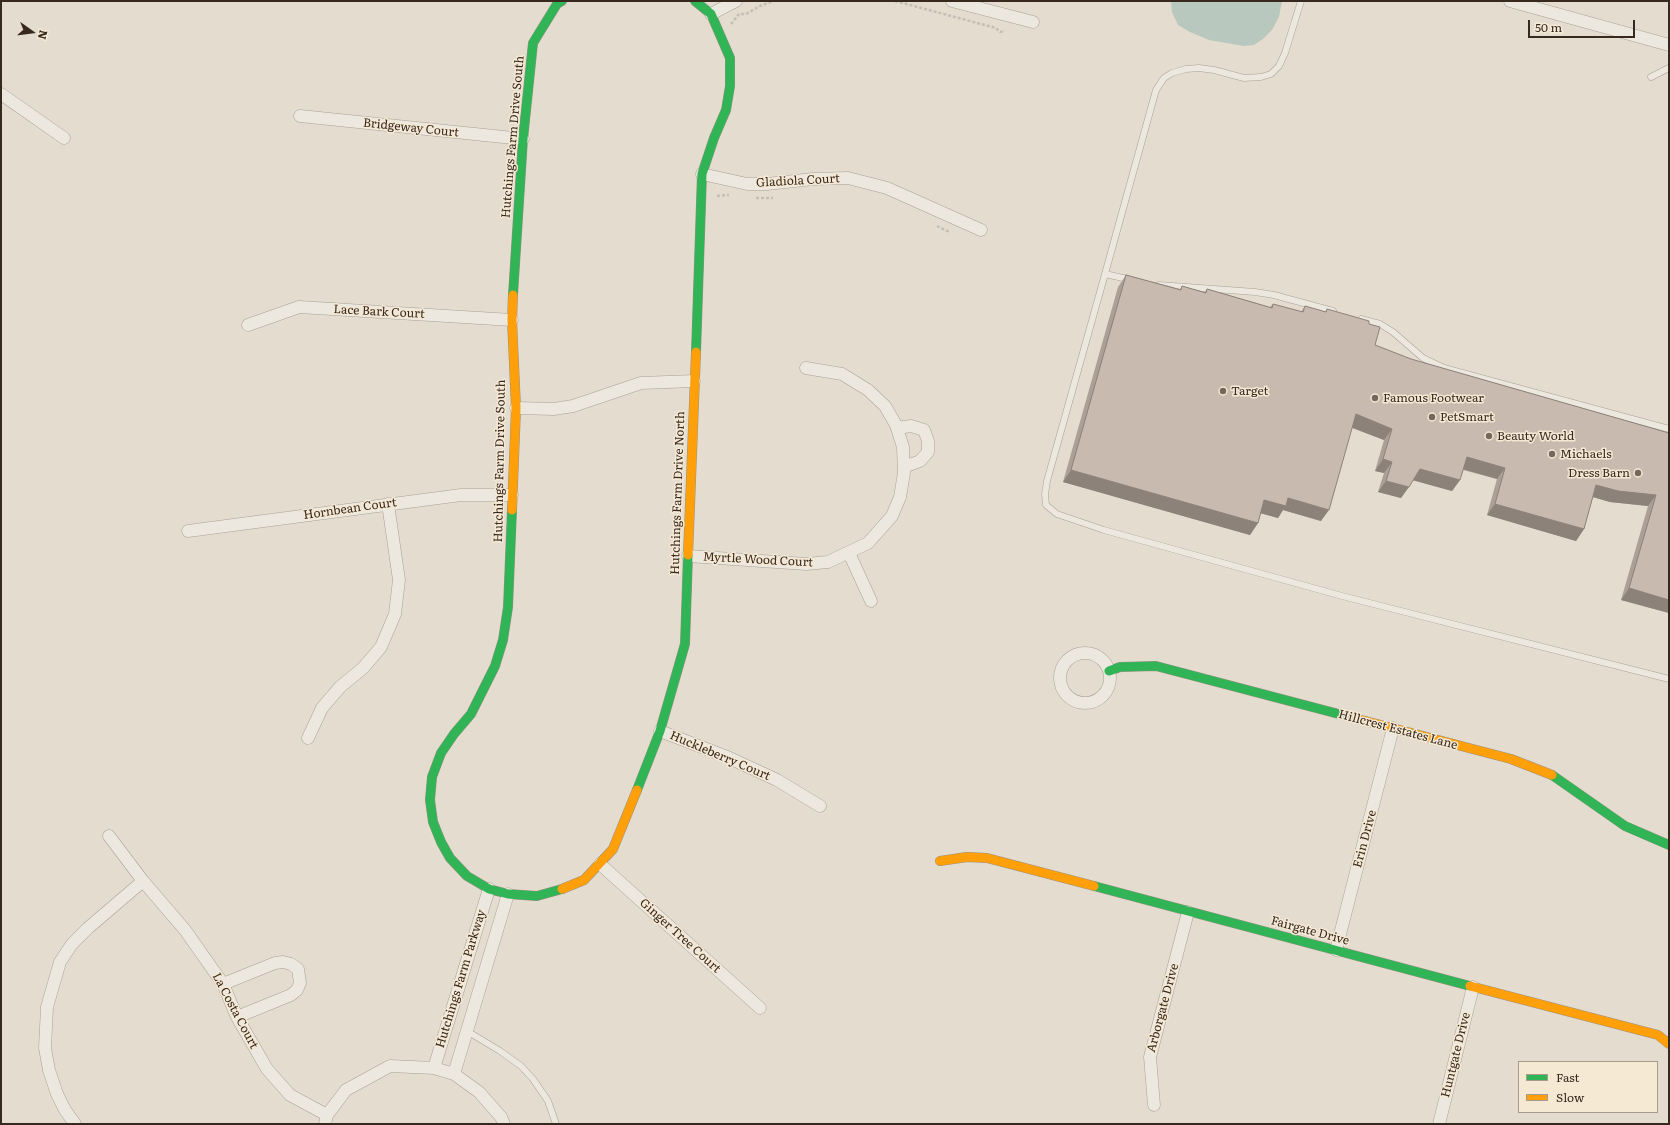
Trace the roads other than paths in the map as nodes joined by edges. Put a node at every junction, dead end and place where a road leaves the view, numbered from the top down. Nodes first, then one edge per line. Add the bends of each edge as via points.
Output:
1 (696, 1) edge
2 (736, 1) edge
3 (952, 1) edge
4 (1301, 1) edge
5 (1510, 1) edge
6 (558, 2) edge
7 (711, 14) junction
8 (1033, 22) dead end
9 (1669, 45) edge
10 (1669, 68) edge
11 (1652, 77) dead end
12 (1, 94) edge
13 (300, 116) dead end
14 (64, 138) dead end
15 (523, 139) junction
16 (702, 174) junction
17 (981, 230) dead end
18 (1105, 274) junction
19 (1138, 281) edge
20 (1150, 284) edge
21 (1338, 312) edge
22 (1352, 316) edge
23 (512, 320) junction
24 (248, 325) dead end
25 (806, 368) dead end
26 (694, 381) junction
27 (516, 408) junction
28 (897, 428) junction
29 (1669, 429) edge
30 (904, 467) junction
31 (512, 495) junction
32 (388, 504) junction
33 (188, 531) dead end
34 (849, 553) junction
35 (688, 556) junction
36 (871, 601) dead end
37 (1109, 671) junction
38 (1669, 679) edge
39 (1394, 728) junction
40 (660, 731) junction
41 (308, 738) dead end
42 (820, 806) dead end
43 (109, 836) dead end
44 (1669, 845) edge
45 (940, 861) dead end
46 (600, 864) junction
47 (143, 882) junction
48 (489, 889) junction
49 (508, 894) junction
50 (1188, 912) junction
51 (1336, 950) junction
52 (223, 984) junction
53 (1473, 987) junction
54 (760, 1008) dead end
55 (237, 1017) junction
56 (467, 1031) junction
57 (1669, 1044) edge
58 (434, 1068) junction
59 (454, 1074) junction
60 (1154, 1105) dead end
61 (326, 1119) edge
62 (75, 1124) edge
63 (504, 1124) edge
64 (556, 1124) edge
65 (1438, 1124) edge

1 - 7 street, Hutchings Farm Drive North
2 - 7 street
3 - 8 street
4 - 18 lane via 1285,53 1279,66 1271,74 1244,78 1199,68 1186,69 1164,78 1156,90
5 - 9 street
6 - 15 street, Hutchings Farm Drive South via 533,43
7 - 16 street, Hutchings Farm Drive North via 730,58 730,86 726,110
10 - 11 lane
12 - 14 street
13 - 15 street, Bridgeway Court
15 - 23 street, Hutchings Farm Drive South
16 - 17 street, Gladiola Court via 747,184 813,178 848,178 887,188
16 - 26 street, Hutchings Farm Drive North
18 - 19 lane
18 - 38 lane via 1050,468 1045,494 1046,505 1058,514 1104,530 1342,596
20 - 21 lane via 1256,292
22 - 29 lane via 1380,324 1423,358 1437,365
23 - 24 street, Lace Bark Court via 299,308
23 - 27 street, Hutchings Farm Drive South
25 - 28 street, Myrtle Wood Court via 842,374 868,390 885,406
26 - 27 street via 641,383 573,406 554,409
26 - 35 street, Hutchings Farm Drive North
27 - 31 street, Hutchings Farm Drive South
28 - 30 street, Myrtle Wood Court via 903,447
28 - 30 street via 911,426 924,430 928,441 928,452 920,461
30 - 34 street, Myrtle Wood Court via 900,497 892,516 868,543
31 - 32 street, Hornbean Court via 461,495
31 - 48 street, Hutchings Farm Drive South via 508,607 503,640 495,666 471,714 441,753 432,777 430,800 433,822 450,858 467,876
32 - 33 street, Hornbean Court
32 - 41 street via 399,580 395,614 381,647 322,708
34 - 35 street, Myrtle Wood Court via 828,562 806,564
34 - 36 street
35 - 40 street, Hutchings Farm Drive North via 685,644
37 - 37 street via 1106,664 1094,654 1070,657 1061,671 1062,689 1066,696 1082,704 1099,700 1109,687
37 - 39 street, Hillcrest Estates Lane via 1120,667 1156,666
39 - 44 street, Hillcrest Estates Lane via 1511,759 1546,772 1566,782 1625,826
39 - 51 street, Erin Drive
40 - 42 street, Huckleberry Court via 725,756 777,780
40 - 46 street, Hutchings Farm Drive North via 620,832 612,849
43 - 47 street, La Costa Court
45 - 50 street, Fairgate Drive via 967,857 987,858
46 - 49 street, Hutchings Farm Drive North via 584,880 564,889 537,896
46 - 54 street, Ginger Tree Court
47 - 52 street, La Costa Court via 185,930
47 - 62 street via 72,944 60,962 46,1007 46,1048 50,1070 62,1105
48 - 49 street, Hutchings Farm Drive North
48 - 58 street, Hutchings Farm Parkway
49 - 56 street, Hutchings Farm Parkway
50 - 51 street, Fairgate Drive
50 - 60 street, Arborgate Drive via 1150,1057
51 - 53 street, Fairgate Drive
52 - 55 street, La Costa Court
52 - 55 street via 275,963 291,964 298,969 300,983 291,995
53 - 57 street, Fairgate Drive via 1658,1035
53 - 65 street, Huntgate Drive
55 - 61 street, La Costa Court via 267,1069 290,1095
56 - 59 street, Hutchings Farm Parkway
56 - 64 lane via 521,1066 534,1079 548,1101
58 - 59 street
58 - 61 street via 390,1066 346,1090
59 - 63 street via 479,1092

